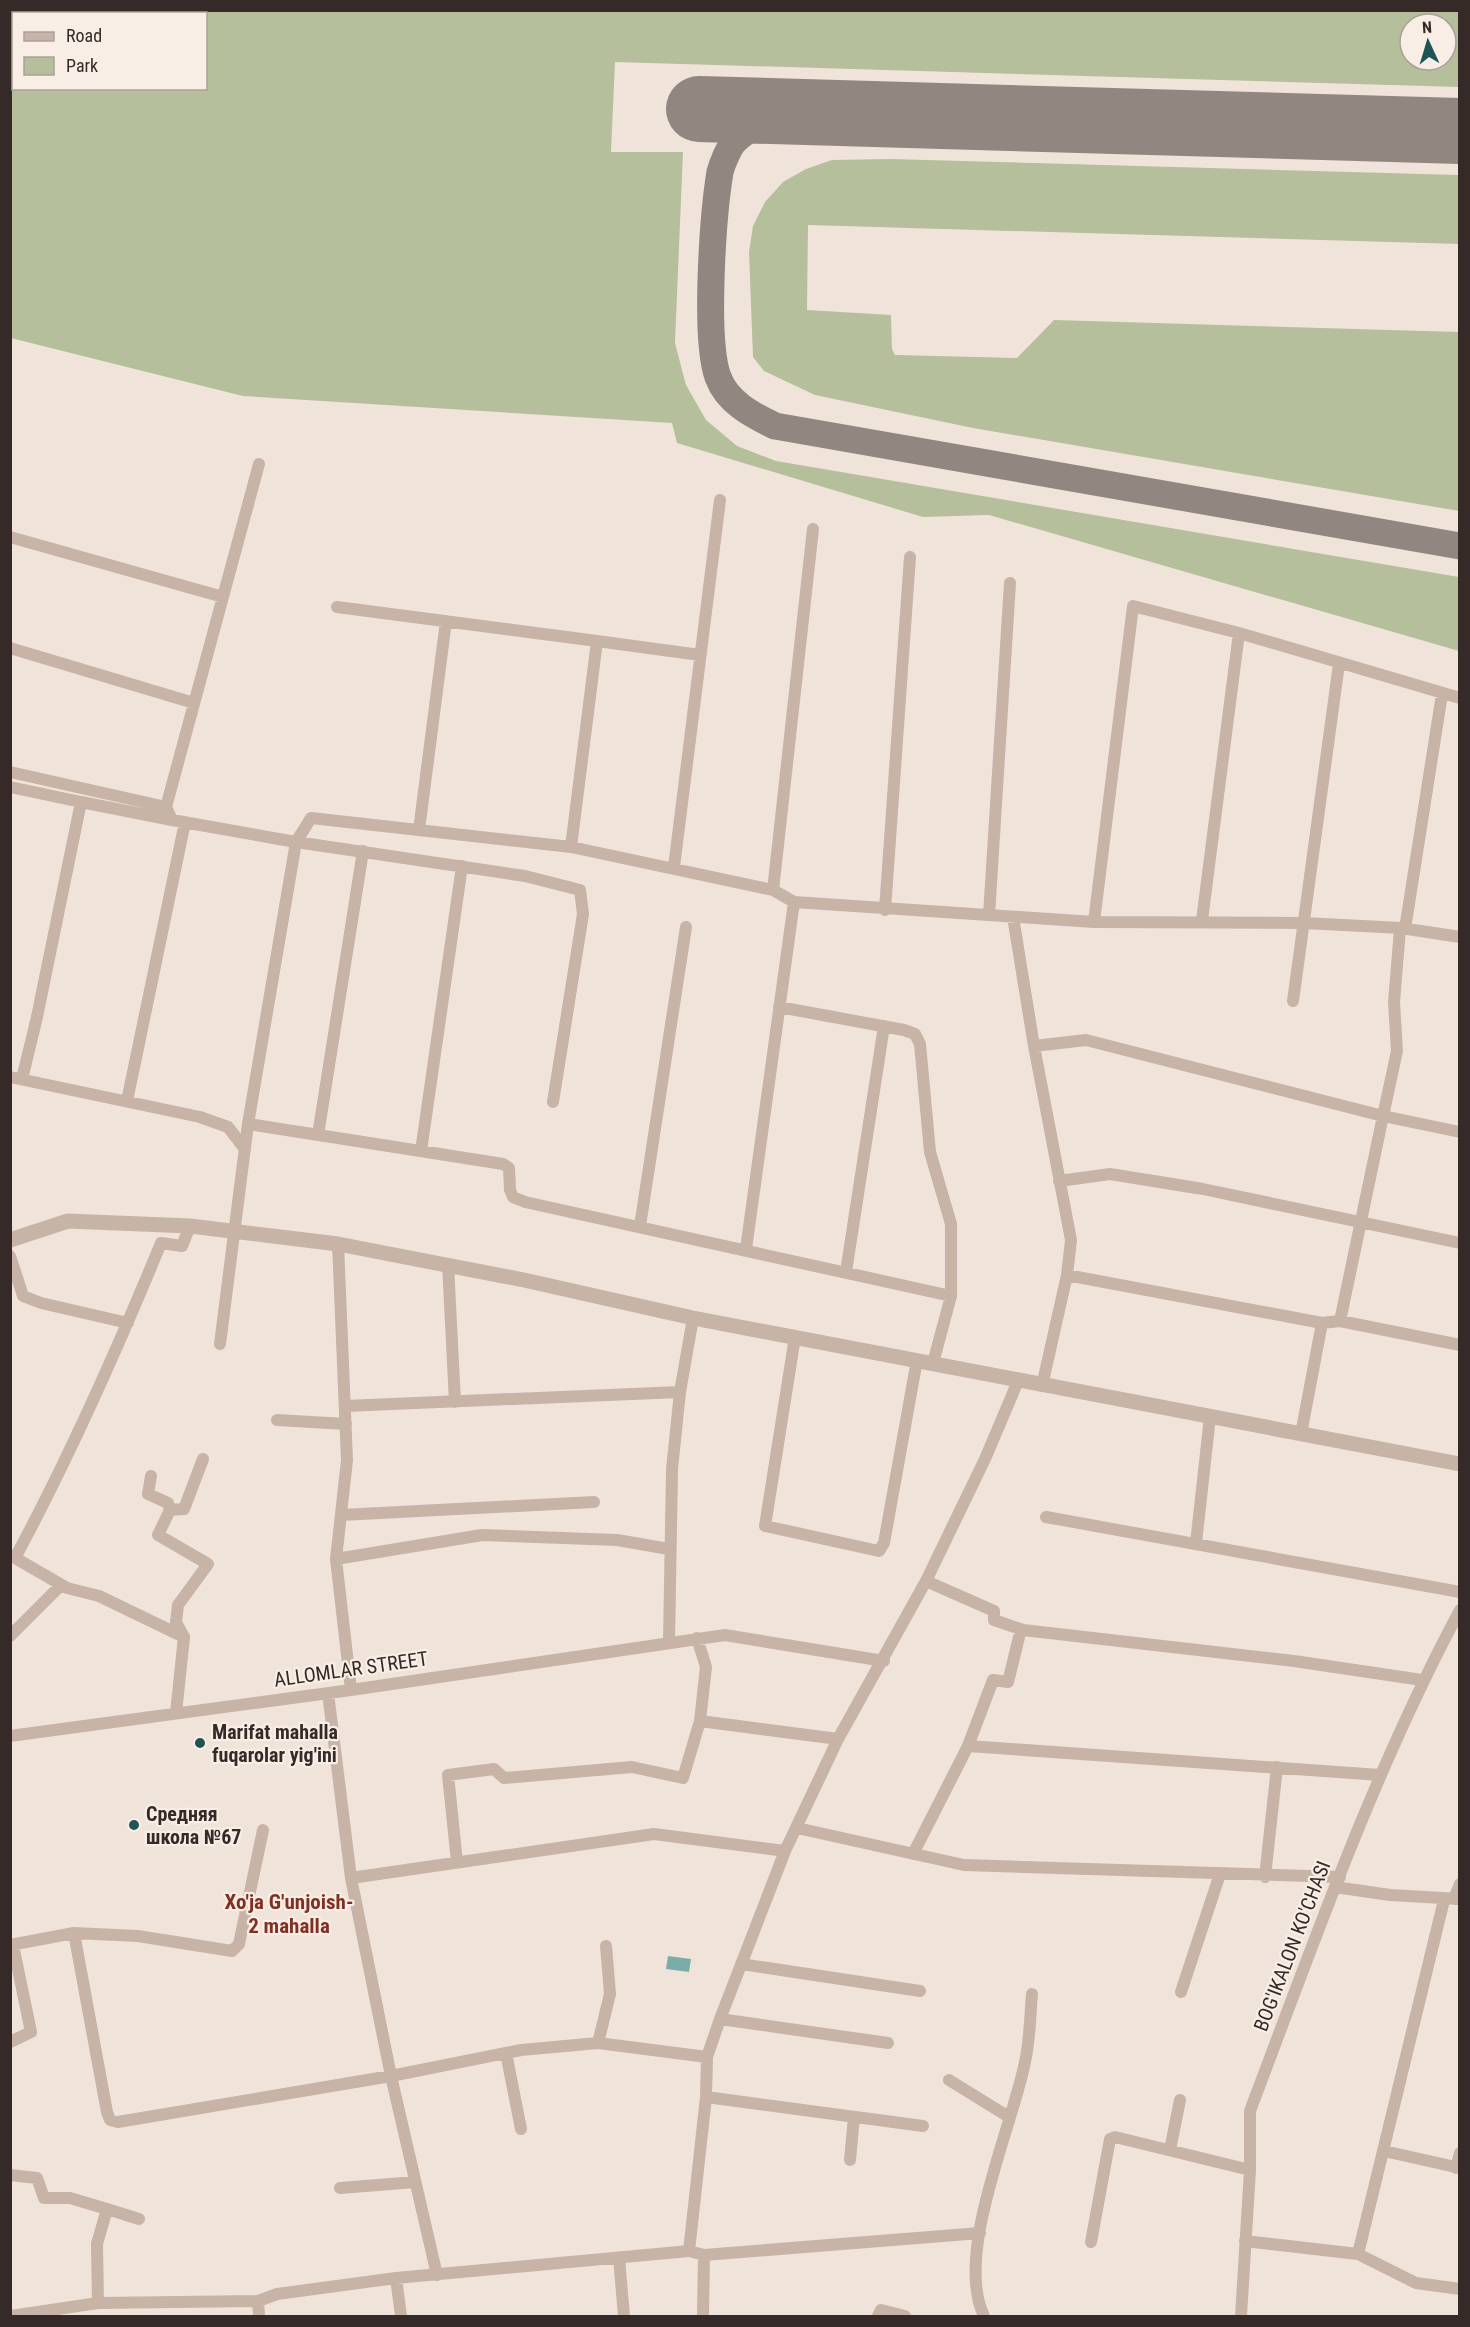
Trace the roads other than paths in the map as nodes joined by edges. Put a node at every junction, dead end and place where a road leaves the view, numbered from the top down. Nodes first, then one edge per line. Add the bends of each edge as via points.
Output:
1 (259, 464) dead end
2 (720, 500) dead end
3 (813, 529) dead end
4 (10, 537) edge
5 (910, 557) dead end
6 (1010, 583) dead end
7 (223, 597) junction
8 (337, 607) dead end
9 (446, 621) junction
10 (1239, 633) junction
11 (597, 640) junction
12 (10, 648) edge
13 (700, 655) junction
14 (1338, 664) junction
15 (1442, 694) junction
16 (1460, 698) edge
17 (194, 703) junction
18 (10, 772) edge
19 (10, 787) edge
20 (81, 802) junction
21 (166, 807) junction
22 (178, 821) junction
23 (419, 830) junction
24 (296, 842) junction
25 (571, 847) junction
26 (363, 851) junction
27 (462, 866) junction
28 (674, 867) junction
29 (773, 890) junction
30 (794, 902) junction
31 (885, 910) junction
32 (989, 915) junction
33 (1013, 917) junction
34 (1202, 920) junction
35 (1094, 922) junction
36 (1304, 923) junction
37 (686, 927) dead end
38 (1405, 929) junction
39 (1460, 937) edge
40 (1293, 1001) dead end
41 (778, 1007) junction
42 (884, 1026) junction
43 (1034, 1046) junction
44 (16, 1078) edge
45 (127, 1101) junction
46 (553, 1102) dead end
47 (1383, 1116) junction
48 (248, 1124) junction
49 (1460, 1132) edge
50 (318, 1135) junction
51 (245, 1149) junction
52 (421, 1152) junction
53 (1059, 1181) junction
54 (1361, 1222) junction
55 (190, 1226) junction
56 (640, 1226) junction
57 (236, 1230) junction
58 (10, 1240) edge
59 (1460, 1243) edge
60 (338, 1244) junction
61 (746, 1249) junction
62 (10, 1256) edge
63 (448, 1264) junction
64 (846, 1272) junction
65 (1067, 1275) junction
66 (951, 1296) junction
67 (693, 1318) junction
68 (1340, 1321) junction
69 (128, 1323) junction
70 (1322, 1323) junction
71 (795, 1337) junction
72 (220, 1344) dead end
73 (1460, 1345) edge
74 (917, 1360) junction
75 (933, 1363) junction
76 (1018, 1381) junction
77 (1041, 1386) junction
78 (680, 1392) junction
79 (455, 1402) junction
80 (345, 1407) junction
81 (1210, 1417) junction
82 (277, 1420) dead end
83 (346, 1424) junction
84 (1301, 1434) junction
85 (203, 1459) dead end
86 (1460, 1464) edge
87 (151, 1476) dead end
88 (594, 1502) dead end
89 (170, 1509) junction
90 (341, 1515) junction
91 (1046, 1517) dead end
92 (1196, 1544) junction
93 (669, 1549) junction
94 (13, 1557) edge
95 (336, 1559) junction
96 (926, 1581) junction
97 (61, 1585) junction
98 (1460, 1592) edge
99 (1460, 1610) edge
100 (1021, 1629) junction
101 (10, 1636) edge
102 (184, 1637) junction
103 (697, 1638) junction
104 (669, 1642) junction
105 (884, 1661) junction
106 (1422, 1680) junction
107 (351, 1690) junction
108 (328, 1692) junction
109 (176, 1713) junction
110 (700, 1721) junction
111 (10, 1736) edge
112 (838, 1739) junction
113 (968, 1746) junction
114 (1277, 1767) junction
115 (1380, 1775) junction
116 (797, 1828) junction
117 (263, 1830) dead end
118 (784, 1851) junction
119 (913, 1854) junction
120 (456, 1862) junction
121 (1220, 1874) junction
122 (1265, 1876) junction
123 (351, 1878) junction
124 (1338, 1882) junction
125 (1460, 1884) edge
126 (1452, 1899) edge
127 (74, 1933) junction
128 (12, 1945) edge
129 (606, 1946) dead end
130 (741, 1964) junction
131 (920, 1991) dead end
132 (1181, 1992) dead end
133 (1032, 1994) dead end
134 (720, 2019) junction
135 (10, 2042) edge
136 (598, 2043) junction
137 (888, 2043) dead end
138 (506, 2053) junction
139 (707, 2056) junction
140 (391, 2076) junction
141 (949, 2080) dead end
142 (706, 2097) junction
143 (1180, 2100) dead end
144 (854, 2117) junction
145 (1009, 2117) junction
146 (923, 2127) dead end
147 (521, 2129) dead end
148 (1170, 2150) junction
149 (1384, 2151) junction
150 (1460, 2153) edge
151 (850, 2160) dead end
152 (1458, 2168) edge
153 (1250, 2170) junction
154 (10, 2175) edge
155 (415, 2182) junction
156 (340, 2188) dead end
157 (107, 2209) junction
158 (139, 2219) dead end
159 (980, 2233) junction
160 (1245, 2241) junction
161 (1091, 2242) dead end
162 (689, 2251) junction
163 (1358, 2254) junction
164 (704, 2255) junction
165 (620, 2258) junction
166 (437, 2275) junction
167 (396, 2278) junction
168 (1460, 2289) edge
169 (258, 2301) junction
170 (98, 2302) junction
171 (29, 2314) edge
172 (11, 2316) edge
173 (259, 2316) edge
174 (401, 2316) edge
175 (624, 2316) edge
176 (704, 2316) edge
177 (878, 2316) edge
178 (905, 2316) edge
179 (984, 2316) edge
180 (1241, 2316) edge

1 - 7 street
2 - 13 street
3 - 29 street
4 - 7 street
5 - 31 street
6 - 32 street
7 - 17 street
8 - 9 street
9 - 11 street
9 - 23 street
10 - 14 street
10 - 34 street
10 - 35 street via 1133,606
11 - 13 street
11 - 25 street
12 - 17 street
13 - 28 street
14 - 15 street
14 - 36 street
15 - 16 street
15 - 38 street
17 - 21 street
18 - 21 street
19 - 20 street
20 - 22 street
20 - 44 street via 37,1017
21 - 22 street
22 - 24 street
22 - 45 street
23 - 24 street via 311,818
23 - 25 street
24 - 26 street
24 - 48 street
25 - 28 street
26 - 27 street
26 - 50 street
27 - 46 street via 580,890 583,914
27 - 52 street
28 - 29 street
29 - 30 street
30 - 31 street
30 - 41 street
31 - 32 street
32 - 33 street
33 - 35 street
33 - 43 street
34 - 35 street
34 - 36 street
36 - 38 street
36 - 40 street
37 - 56 street
38 - 39 street
38 - 47 street via 1400,929 1394,1002 1397,1051
41 - 42 street
41 - 61 street
42 - 64 street
42 - 66 street via 915,1034 920,1044 930,1152 951,1224
43 - 47 street via 1086,1040
43 - 53 street
44 - 45 street
45 - 51 street via 228,1127
47 - 49 street
47 - 54 street
48 - 50 street
48 - 51 street
50 - 52 street
51 - 57 street
52 - 56 street via 503,1164 509,1168 513,1197
53 - 54 street via 1110,1174
53 - 65 street via 1071,1240
54 - 59 street
54 - 68 street
55 - 57 street
55 - 58 street via 68,1221
55 - 69 street via 182,1246 161,1243
56 - 61 street
57 - 60 street
57 - 72 street
60 - 63 street
60 - 80 street
61 - 64 street
62 - 69 street via 23,1296
63 - 67 street
63 - 79 street
64 - 66 street
65 - 70 street
65 - 77 street
66 - 75 street
67 - 71 street
67 - 78 street
68 - 70 street
68 - 73 street
69 - 94 street via 51,1491
70 - 84 street
71 - 74 street
71 - 74 street via 765,1526 879,1551 884,1543
74 - 75 street
75 - 76 street
76 - 77 street
76 - 96 street
77 - 81 street
78 - 79 street
78 - 93 street
79 - 80 street
80 - 83 street
81 - 84 street
81 - 92 street
82 - 83 street
83 - 90 street
84 - 86 street
85 - 89 street via 184,1509
87 - 89 street via 148,1494 168,1503
88 - 90 street
89 - 102 street via 158,1535 208,1564 178,1605 176,1622
90 - 95 street
91 - 92 street
92 - 98 street
93 - 95 street via 617,1540 482,1535
93 - 104 street
94 - 97 street
95 - 107 street
96 - 100 street via 994,1611 994,1620
96 - 105 street
97 - 101 street
97 - 102 street via 99,1596
99 - 106 street, BOG'IKALON KO'CHASI
100 - 106 street
100 - 113 street via 1008,1682 993,1680
102 - 109 street
103 - 104 street, ALLOMLAR STREET
103 - 105 street, ALLOMLAR STREET via 725,1635
103 - 110 street via 706,1667
104 - 107 street, ALLOMLAR STREET
105 - 112 street
106 - 115 street, BOG'IKALON KO'CHASI
107 - 108 street, ALLOMLAR STREET
108 - 109 street, ALLOMLAR STREET
108 - 123 street
109 - 111 street, ALLOMLAR STREET
110 - 112 street
110 - 120 street via 683,1778 632,1767 504,1778 494,1770 448,1775
112 - 116 street
113 - 114 street
113 - 119 street
114 - 115 street
114 - 122 street
115 - 124 street, BOG'IKALON KO'CHASI
116 - 118 street
116 - 119 street
117 - 127 street via 239,1944 232,1951 138,1936
118 - 120 street via 654,1834
118 - 130 street
119 - 121 street via 964,1865
120 - 123 street
121 - 122 street
121 - 132 street
122 - 124 street
123 - 140 street
124 - 126 street
124 - 153 street, BOG'IKALON KO'CHASI via 1250,2111
125 - 126 street
126 - 149 street
127 - 128 street
127 - 140 street via 110,2120 118,2122
128 - 135 street via 31,2032
129 - 136 street via 610,1994
130 - 131 street
130 - 134 street
133 - 145 street via 1026,2062
134 - 137 street
134 - 139 street
136 - 138 street
136 - 139 street
138 - 140 street
138 - 147 street
139 - 142 street
140 - 155 street
141 - 145 street
142 - 144 street
142 - 162 street
143 - 148 street
144 - 146 street
144 - 151 street
145 - 159 street
148 - 153 street
148 - 161 street via 1110,2139
149 - 152 street
149 - 163 street
150 - 152 street
153 - 160 street, BOG'IKALON KO'CHASI
154 - 157 street via 37,2178 44,2198 70,2198
155 - 156 street
155 - 166 street
157 - 158 street
157 - 170 street via 97,2244
159 - 164 street
159 - 179 street via 975,2271 978,2304
160 - 163 street
160 - 180 street, BOG'IKALON KO'CHASI
162 - 164 street
162 - 165 street
163 - 168 street via 1416,2283
164 - 176 street
165 - 166 street
165 - 175 street
166 - 167 street
167 - 169 street via 278,2294
167 - 174 street
169 - 170 street
169 - 173 street
170 - 171 street
171 - 172 street
177 - 178 street via 881,2310

